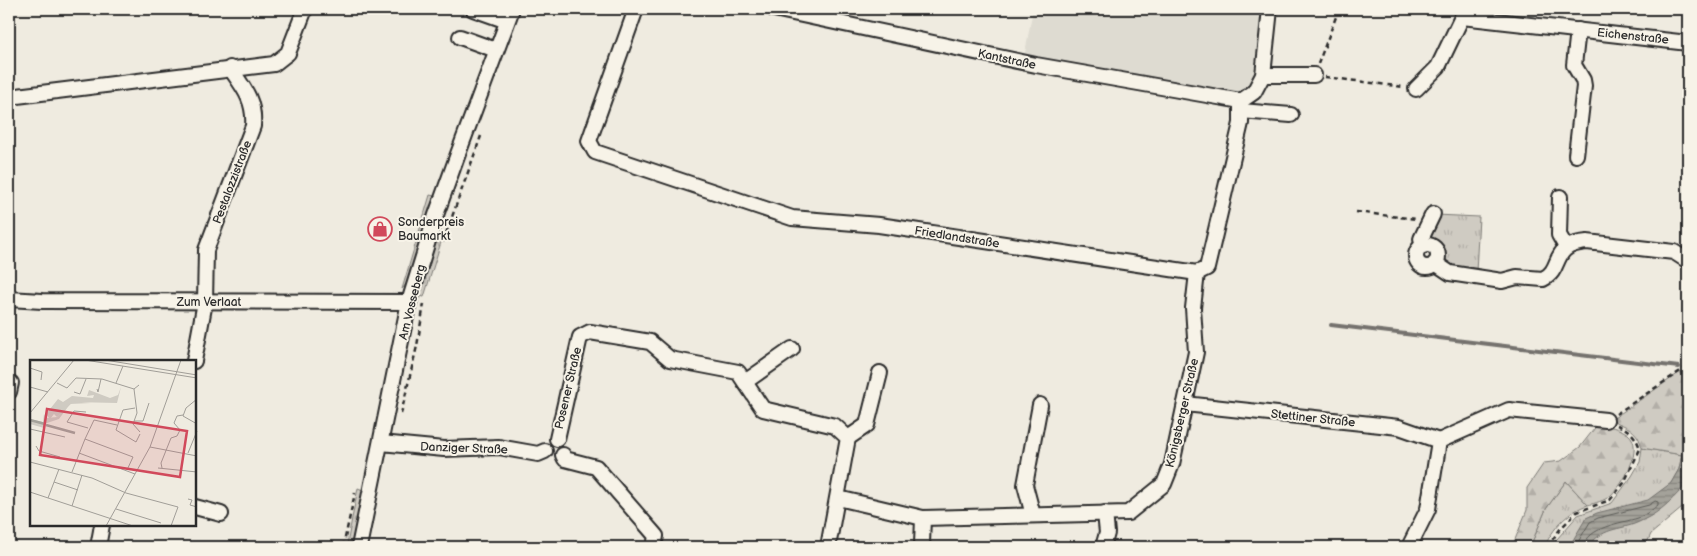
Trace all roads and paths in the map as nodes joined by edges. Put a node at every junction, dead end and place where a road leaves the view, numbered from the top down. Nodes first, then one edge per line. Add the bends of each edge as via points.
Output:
1 (305, 9) edge
2 (473, 9) edge
3 (636, 9) edge
4 (774, 9) edge
5 (1270, 9) edge
6 (1339, 9) edge
7 (1461, 13) edge
8 (510, 15) edge
9 (1578, 30) junction
10 (460, 37) dead end
11 (1688, 43) edge
12 (496, 50) junction
13 (230, 68) junction
14 (1263, 74) junction
15 (1314, 75) junction
16 (1416, 89) joint
17 (9, 97) edge
18 (1241, 106) junction
19 (1291, 116) dead end
20 (482, 130) dead end
21 (1576, 154) dead end
22 (1560, 197) dead end
23 (1356, 212) dead end
24 (1431, 217) joint
25 (441, 248) dead end
26 (1566, 248) junction
27 (1688, 261) edge
28 (1197, 273) junction
29 (426, 297) dead end
30 (9, 299) edge
31 (205, 302) junction
32 (409, 302) junction
33 (792, 349) dead end
34 (194, 360) edge
35 (1688, 366) edge
36 (880, 373) dead end
37 (9, 382) edge
38 (745, 382) junction
39 (9, 392) edge
40 (1185, 404) junction
41 (1040, 405) dead end
42 (400, 418) dead end
43 (1606, 420) junction
44 (557, 438) junction
45 (848, 438) junction
46 (1438, 441) junction
47 (381, 442) junction
48 (545, 451) junction
49 (563, 455) junction
50 (838, 498) junction
51 (196, 507) edge
52 (1105, 513) junction
53 (221, 514) dead end
54 (1033, 514) junction
55 (923, 518) junction
56 (102, 526) edge
57 (98, 547) edge
58 (359, 547) edge
59 (654, 547) edge
60 (828, 547) edge
61 (924, 547) edge
62 (1103, 547) edge
63 (1409, 547) edge
64 (1547, 547) edge

1 - 13 street via 288,54 274,64
2 - 8 street
3 - 28 street, Friedlandstraße via 589,141 595,152 792,218 879,225
4 - 18 street, Kantstraße via 1036,66
5 - 14 street
6 - 15 path
7 - 9 street, Eichenstraße
7 - 16 street, Eichenstraße via 1438,66
8 - 12 street, Am Vosseberg
9 - 11 street, Eichenstraße
9 - 21 street via 1574,65 1584,86
10 - 12 street
12 - 32 street, Am Vosseberg via 451,171
13 - 17 street
13 - 31 street, Pestalozzistraße via 248,94 254,112 253,126 206,250
14 - 15 street
14 - 18 street via 1254,92
15 - 16 path
18 - 19 street, Kantstraße
18 - 28 street via 1241,123 1207,268
20 - 25 path
22 - 26 street via 1559,236
23 - 24 path
24 - 26 street via 1416,260 1425,267 1435,263 1458,275 1502,281 1517,277 1543,279 1551,273
26 - 27 street via 1587,242 1674,252
28 - 40 street, Königsberger Straße via 1193,308 1196,352
29 - 42 path
30 - 31 street, Zum Verlaat
31 - 32 street, Zum Verlaat
31 - 34 street, Pestalozzistraße
32 - 47 street, Am Vosseberg
33 - 38 street
35 - 43 path
36 - 45 street via 867,425
37 - 39 street
38 - 44 street, Posener Straße via 738,372 670,359 650,342 590,332 580,337
38 - 45 street, Posener Straße via 763,409 835,426
40 - 46 street, Stettiner Straße via 1399,427
40 - 52 street, Königsberger Straße via 1172,464 1164,484 1128,513
41 - 54 street via 1025,484
43 - 46 street via 1509,410
43 - 64 path via 1628,430 1636,438 1640,449 1634,463 1610,500 1578,512
44 - 48 street via 548,441
44 - 49 street via 564,445
45 - 50 street
46 - 63 street via 1428,509
47 - 48 street, Danziger Straße via 444,449 499,447 538,454
47 - 58 street, Am Vosseberg
48 - 49 street via 552,458
49 - 59 street via 566,459 596,467 656,536
50 - 55 street
50 - 60 street
51 - 53 street
52 - 54 street, Königsberger Straße
52 - 62 street via 1107,533
54 - 55 street, Königsberger Straße
55 - 61 street
56 - 57 street

